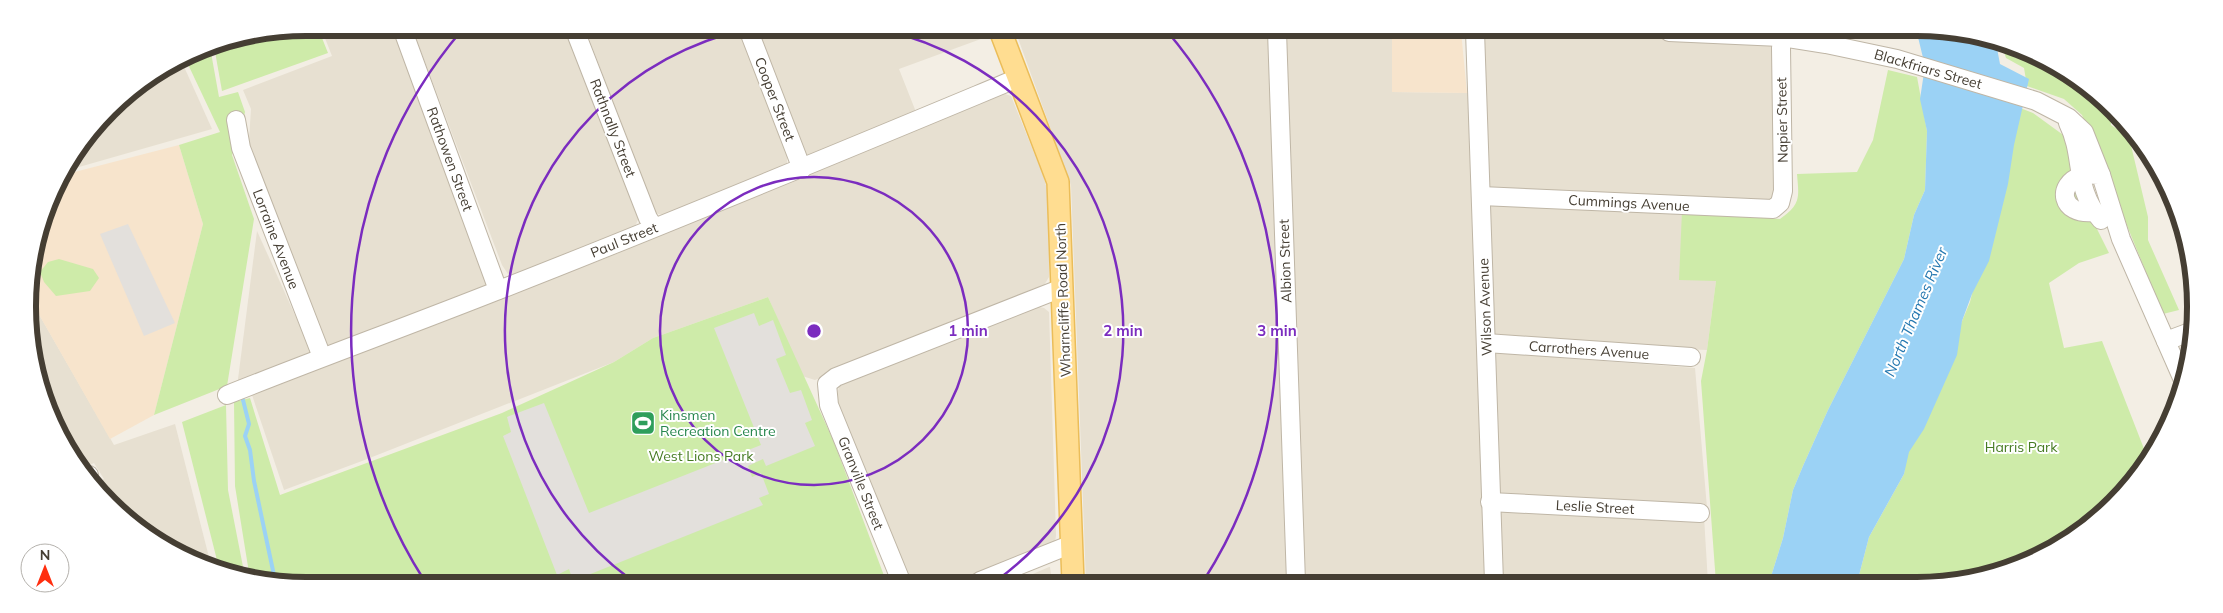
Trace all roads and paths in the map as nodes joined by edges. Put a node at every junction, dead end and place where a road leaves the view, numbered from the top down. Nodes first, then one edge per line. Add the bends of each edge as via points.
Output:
1 (405, 36) edge
2 (577, 36) edge
3 (751, 36) edge
4 (1002, 36) edge
5 (1277, 36) edge
6 (1475, 36) edge
7 (1783, 36) edge
8 (1788, 36) edge
9 (1018, 78) junction
10 (2064, 116) junction
11 (236, 120) dead end
12 (802, 169) junction
13 (2101, 175) junction
14 (2080, 176) junction
15 (1481, 196) junction
16 (1777, 206) joint
17 (654, 228) junction
18 (2121, 239) junction
19 (1062, 288) junction
20 (498, 290) junction
21 (2185, 334) edge
22 (2166, 341) junction
23 (1486, 344) junction
24 (1691, 356) dead end
25 (322, 357) junction
26 (2179, 371) edge
27 (227, 395) dead end
28 (1490, 502) junction
29 (1700, 513) dead end
30 (1072, 544) junction
31 (898, 577) edge
32 (992, 577) edge
33 (1073, 577) edge
34 (1296, 577) edge
35 (1494, 577) edge

1 - 20 street, Rathowen Street
2 - 17 street, Rathnally Street
3 - 12 street, Cooper Street
4 - 9 main road, Wharncliffe Road North
5 - 34 street, Albion Street
6 - 15 street, Wilson Avenue
7 - 16 street, Napier Street via 1783,191
8 - 10 street, Blackfriars Street via 1913,64 2036,101
9 - 12 street, Paul Street
9 - 19 main road, Wharncliffe Road North via 1058,182
10 - 13 street, Blackfriars Street via 2084,132
10 - 14 street via 2074,135
11 - 25 street, Lorraine Avenue via 241,148
12 - 17 street, Paul Street
13 - 14 street
13 - 18 street, Blackfriars Street
14 - 18 street via 2073,179 2066,189 2067,202 2078,212 2094,212
15 - 16 street, Cummings Avenue via 1759,210
15 - 23 street, Wilson Avenue
17 - 20 street, Paul Street
18 - 22 street
19 - 30 main road, Wharncliffe Road North
19 - 31 street, Granville Street via 836,377 827,384 829,405
20 - 25 street, Paul Street
21 - 22 street
22 - 26 street
23 - 24 street, Carrothers Avenue
23 - 28 street, Wilson Avenue
25 - 27 street, Paul Street
28 - 29 street, Leslie Street
28 - 35 street, Wilson Avenue
30 - 32 street
30 - 33 main road, Wharncliffe Road North

